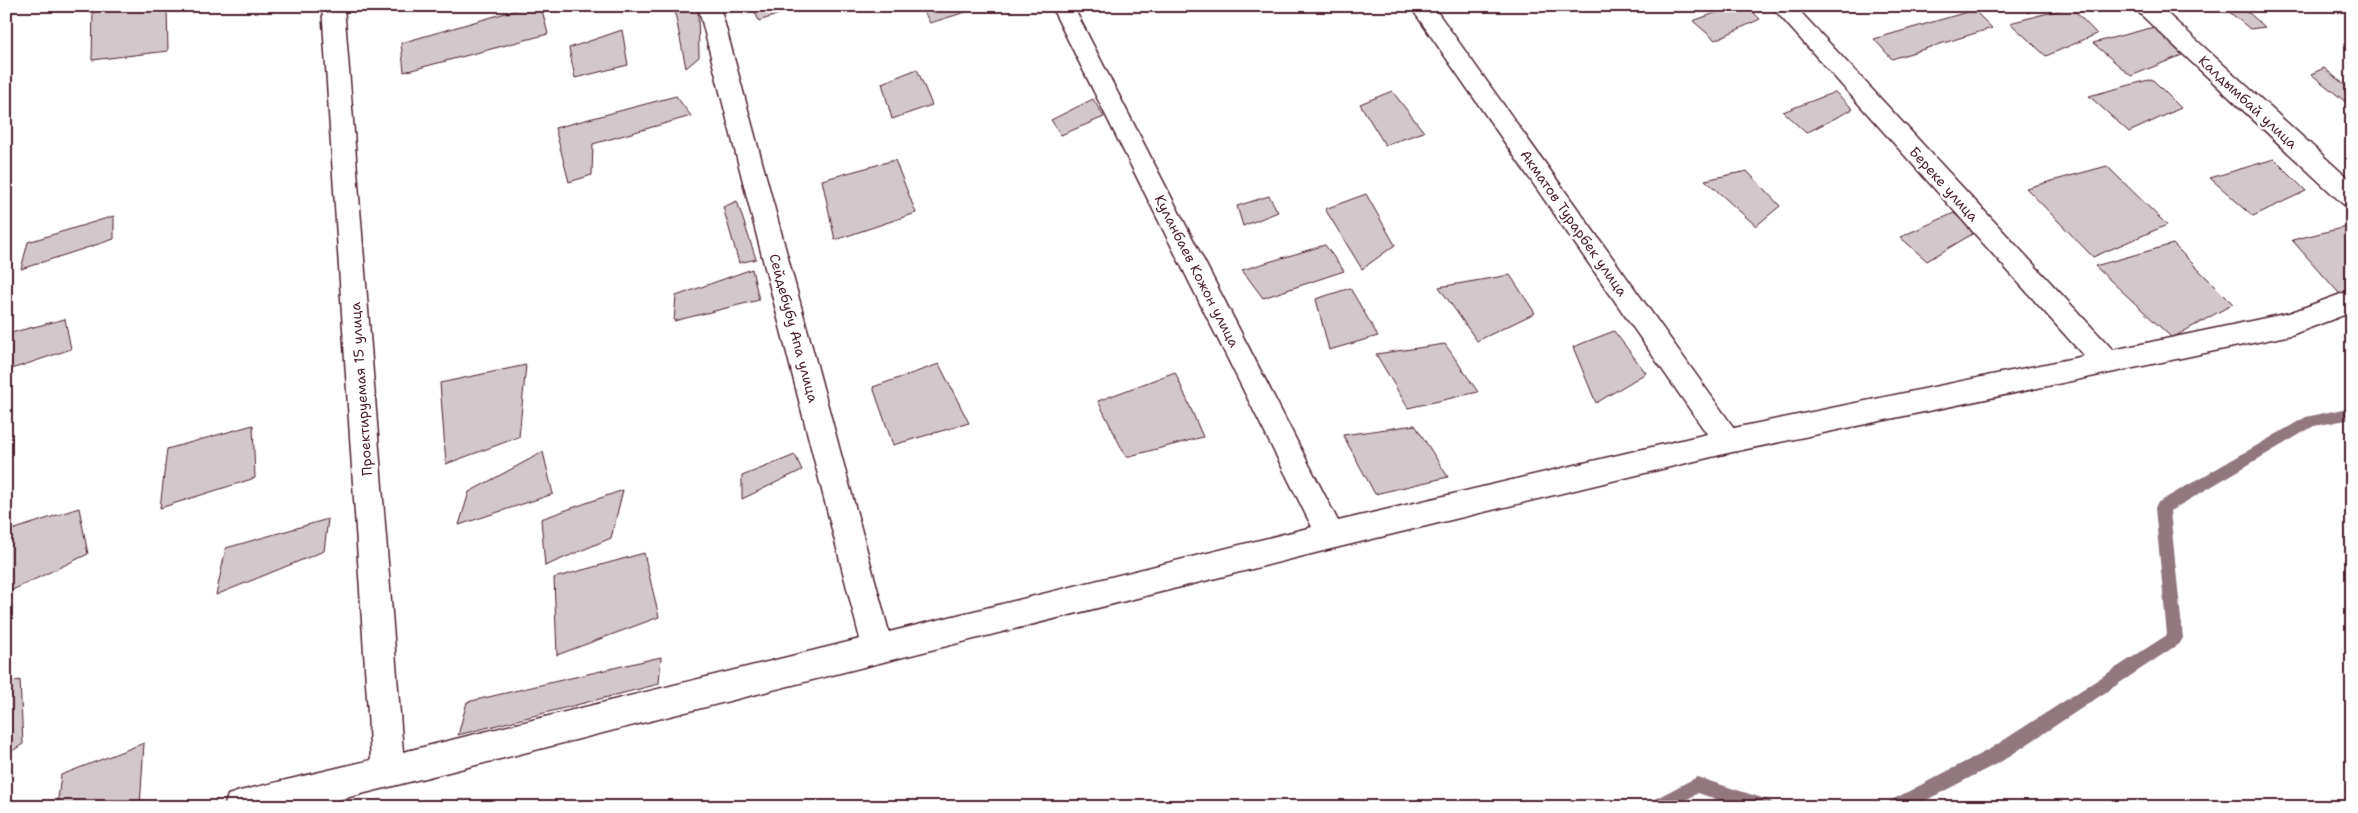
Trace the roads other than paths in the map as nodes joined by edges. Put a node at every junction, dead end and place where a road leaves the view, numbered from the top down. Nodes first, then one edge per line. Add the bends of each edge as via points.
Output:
1 (333, 6) edge
2 (709, 6) edge
3 (1062, 6) edge
4 (1421, 6) edge
5 (1782, 6) edge
6 (2144, 6) edge
7 (2352, 198) edge
8 (2352, 301) edge
9 (2106, 361) junction
10 (1728, 441) junction
11 (1331, 536) junction
12 (878, 649) junction
13 (388, 772) junction
14 (240, 807) edge

1 - 13 street, Проектируемая 15 улица
2 - 12 street, Сейдебубу Апа улица
3 - 11 street, Куланбаев Кожон улица
4 - 10 street, Акматов Турарбек улица
5 - 9 street, Береке улица
6 - 7 street, Калдымбай улица
8 - 9 street via 2291,324
9 - 10 street
10 - 11 street
11 - 12 street
12 - 13 street
13 - 14 street

